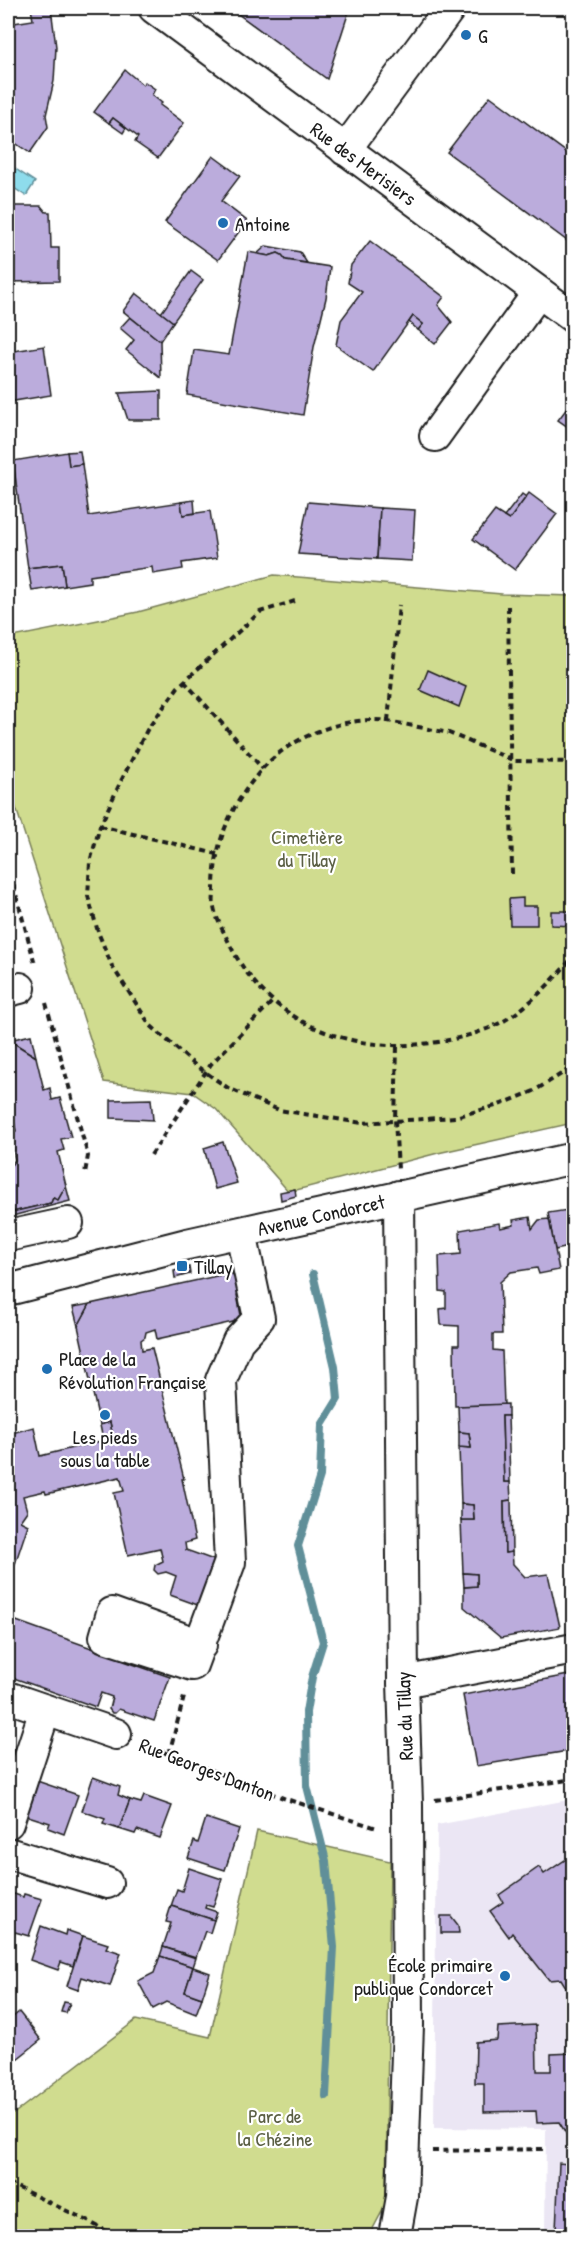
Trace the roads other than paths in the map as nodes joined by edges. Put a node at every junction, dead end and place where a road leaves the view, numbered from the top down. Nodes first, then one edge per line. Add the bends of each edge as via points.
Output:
1 (154, 8) edge
2 (450, 8) edge
3 (345, 150) junction
4 (538, 293) junction
5 (573, 318) edge
6 (435, 436) dead end
7 (573, 1158) edge
8 (399, 1196) junction
9 (68, 1222) dead end
10 (241, 1233) junction
11 (8, 1236) edge
12 (8, 1290) edge
13 (573, 1650) edge
14 (197, 1655) road end
15 (403, 1682) junction
16 (8, 1697) edge
17 (45, 1710) junction
18 (116, 1734) road end
19 (8, 1823) edge
20 (8, 1853) edge
21 (107, 1883) dead end
22 (395, 2236) edge

1 - 3 street, Rue des Merisiers
2 - 3 street
3 - 4 street, Rue des Merisiers
4 - 5 street, Rue des Merisiers
4 - 6 street
7 - 8 street, Avenue Condorcet
8 - 10 street, Avenue Condorcet
8 - 15 street, Rue du Tillay
9 - 11 street
10 - 12 street, Avenue Condorcet
10 - 14 street via 259,1318 238,1341 221,1380 230,1562
13 - 15 street
15 - 22 street, Rue du Tillay via 408,2025 402,2198
16 - 17 street, Rue Georges Danton
17 - 18 street, Rue Georges Danton
17 - 19 street
20 - 21 street

